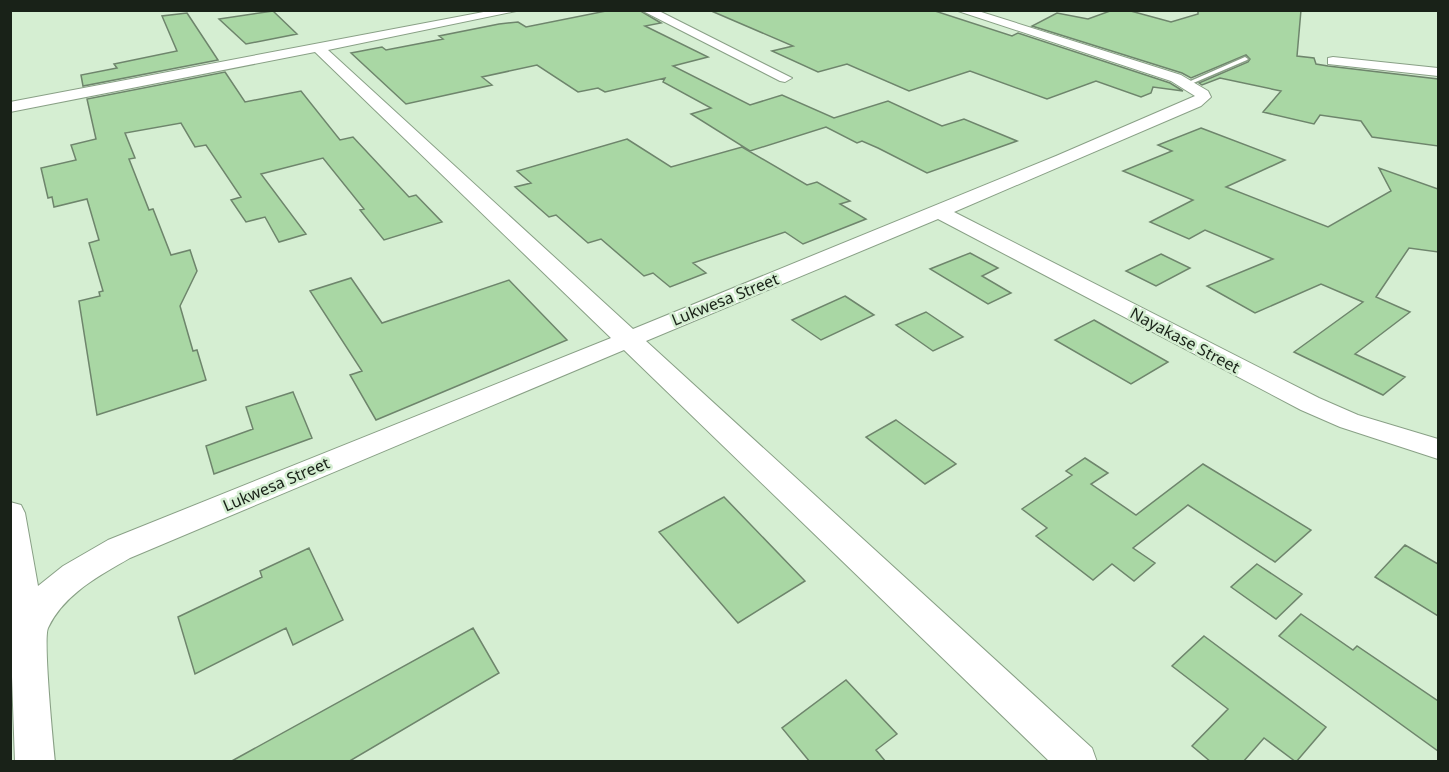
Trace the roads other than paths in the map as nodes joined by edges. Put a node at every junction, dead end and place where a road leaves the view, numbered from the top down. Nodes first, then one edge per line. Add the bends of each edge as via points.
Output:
1 (515, 10) edge
2 (646, 10) edge
3 (961, 10) edge
4 (318, 48) junction
5 (1245, 59) dead end
6 (1333, 62) dead end
7 (1438, 72) edge
8 (785, 78) dead end
9 (1189, 83) junction
10 (10, 107) edge
11 (940, 213) junction
12 (626, 338) junction
13 (1438, 449) edge
14 (10, 513) edge
15 (29, 629) junction
16 (35, 762) edge
17 (1078, 762) edge

1 - 4 street
2 - 8 street
3 - 9 street
4 - 10 street
4 - 12 street
5 - 9 lane
6 - 7 street
9 - 11 street, Lukwesa Street via 1201,91 1203,97 1196,103
11 - 12 street, Lukwesa Street
11 - 13 street, Nayakase Street via 1301,400 1349,421
12 - 15 street, Lukwesa Street via 119,549 74,575 49,597
12 - 17 street
14 - 15 street
15 - 16 street

